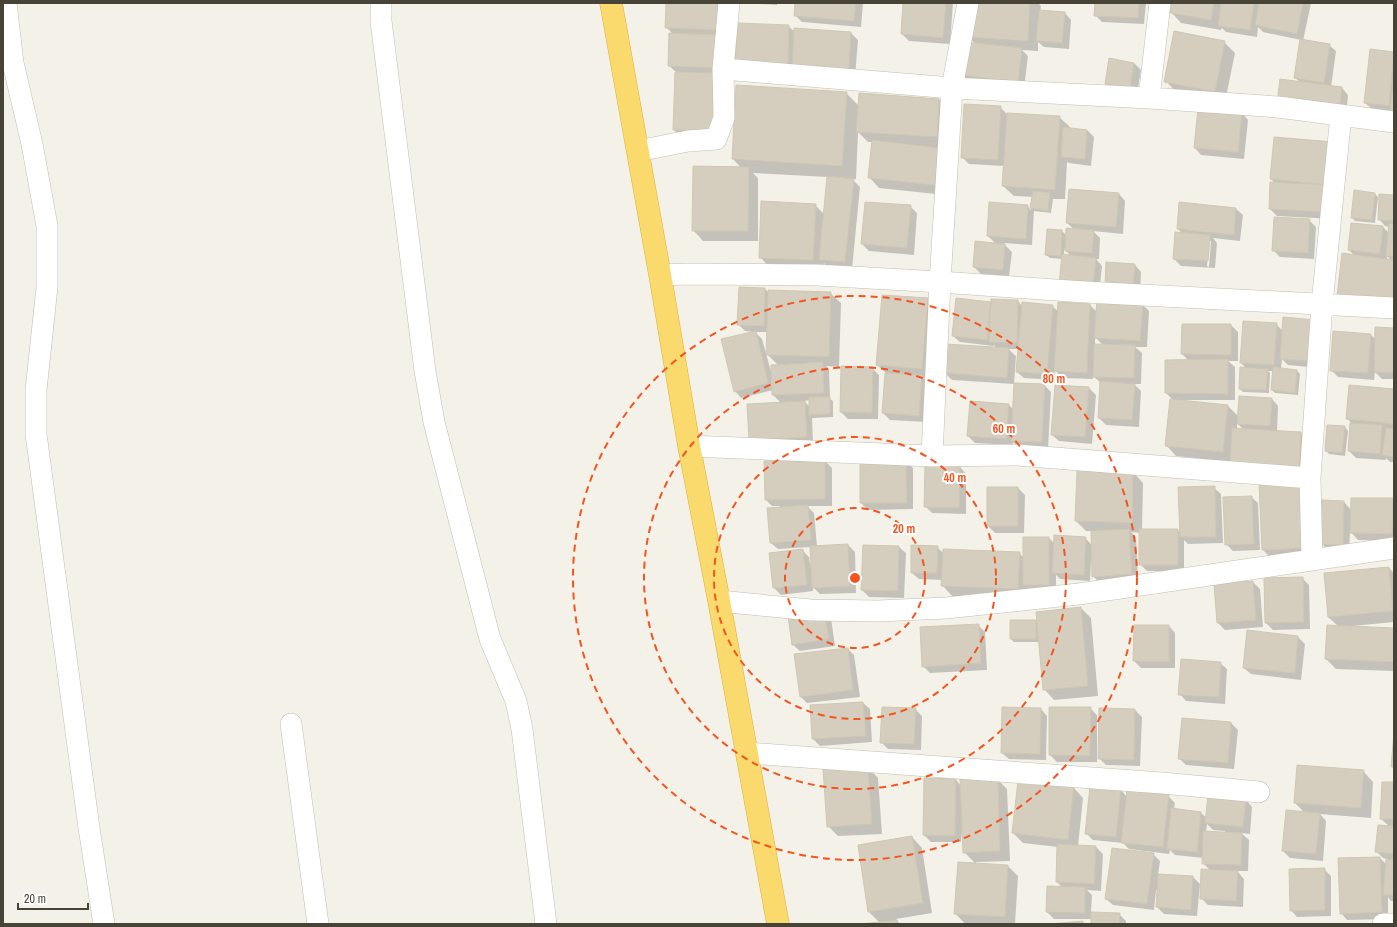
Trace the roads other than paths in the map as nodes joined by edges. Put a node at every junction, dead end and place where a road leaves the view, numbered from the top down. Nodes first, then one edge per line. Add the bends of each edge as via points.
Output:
1 (6, 3) edge
2 (381, 3) edge
3 (611, 3) edge
4 (729, 3) edge
5 (968, 3) edge
6 (1160, 3) edge
7 (723, 69) junction
8 (952, 88) junction
9 (1149, 98) junction
10 (1341, 115) junction
11 (1394, 122) edge
12 (638, 151) junction
13 (660, 275) junction
14 (940, 282) junction
15 (1322, 304) junction
16 (1394, 308) edge
17 (689, 446) junction
18 (932, 456) junction
19 (1310, 478) junction
20 (1394, 548) edge
21 (1312, 560) junction
22 (719, 601) junction
23 (291, 724) dead end
24 (747, 753) junction
25 (1259, 792) dead end
26 (104, 924) edge
27 (318, 924) edge
28 (546, 924) edge
29 (778, 924) edge
30 (1383, 924) edge
31 (1394, 924) edge

1 - 26 street via 13,63 32,144 47,226 47,287 36,390 36,434
2 - 28 street via 381,21 423,355 434,422 490,639 516,701 522,729
3 - 12 highway
4 - 7 street
5 - 8 street
6 - 9 street
7 - 8 street
7 - 12 street via 724,118 716,139 688,141
8 - 9 street
8 - 14 street
9 - 10 street via 1278,107
10 - 11 street
10 - 15 street
12 - 13 highway
13 - 14 street via 817,275
13 - 17 highway
14 - 15 street
14 - 18 street
15 - 16 street
15 - 19 street
17 - 18 street
17 - 22 highway
18 - 19 street via 1017,455
19 - 21 street
20 - 21 street
21 - 22 street via 1079,594 946,608 812,610
22 - 24 highway
23 - 27 street
24 - 25 street
24 - 29 highway
30 - 31 street

